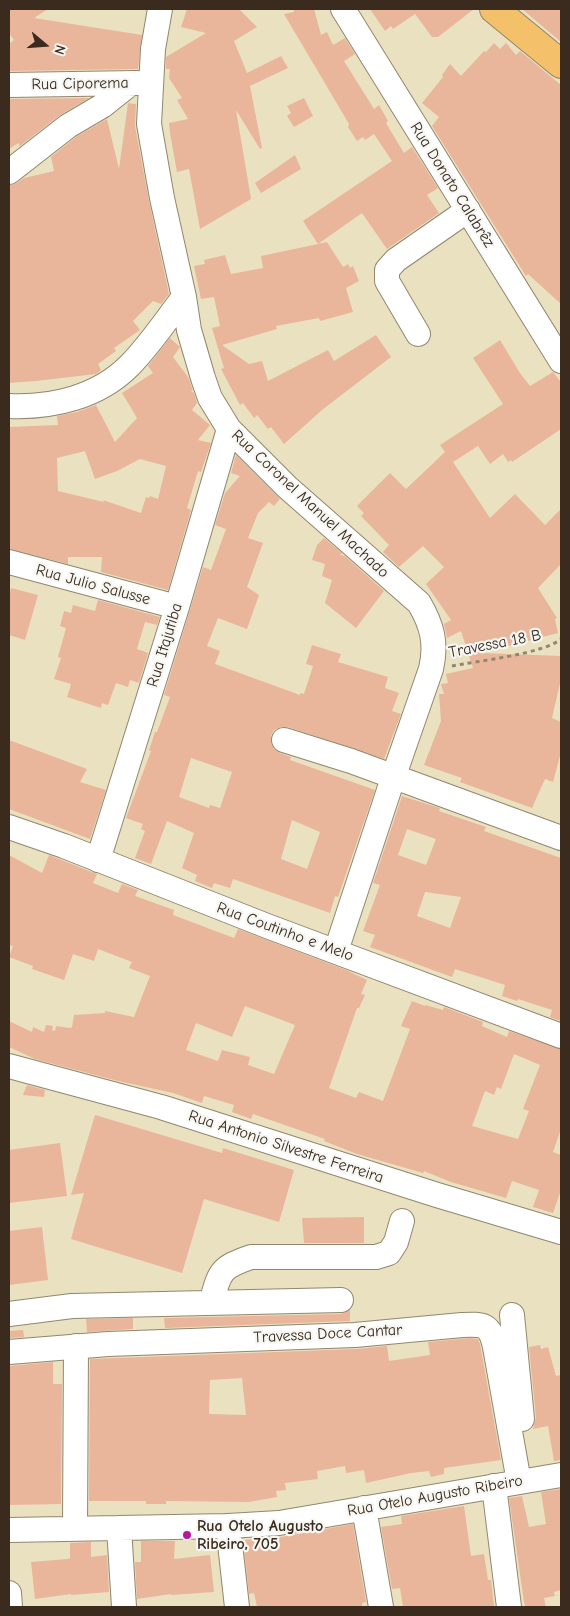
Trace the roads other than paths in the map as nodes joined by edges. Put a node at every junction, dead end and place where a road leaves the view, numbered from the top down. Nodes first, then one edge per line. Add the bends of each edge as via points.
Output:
1 (160, 9) edge
2 (343, 9) edge
3 (494, 9) edge
4 (561, 64) edge
5 (141, 82) junction
6 (9, 85) edge
7 (9, 172) edge
8 (468, 210) junction
9 (184, 297) junction
10 (418, 334) dead end
11 (561, 361) edge
12 (9, 406) edge
13 (229, 429) junction
14 (9, 562) edge
15 (177, 607) junction
16 (284, 740) dead end
17 (393, 778) junction
18 (9, 827) edge
19 (561, 838) edge
20 (98, 860) junction
21 (336, 951) junction
22 (561, 1036) edge
23 (9, 1066) edge
24 (402, 1220) dead end
25 (561, 1232) edge
26 (341, 1300) dead end
27 (211, 1302) junction
28 (9, 1314) edge
29 (512, 1315) dead end
30 (76, 1346) junction
31 (9, 1352) edge
32 (561, 1476) edge
33 (526, 1481) junction
34 (494, 1486) junction
35 (364, 1508) junction
36 (228, 1526) junction
37 (75, 1528) junction
38 (118, 1528) junction
39 (9, 1530) edge
40 (9, 1593) edge
41 (10, 1607) edge
42 (124, 1607) edge
43 (237, 1607) edge
44 (381, 1607) edge
45 (509, 1607) edge

1 - 5 street, Rua Coronel Manuel Machado via 153,49
2 - 8 street, Rua Donato Calabrêz
3 - 4 main road
5 - 6 street, Rua Ciporema
5 - 7 street via 68,126
5 - 9 street, Rua Coronel Manuel Machado
8 - 10 street via 396,260 387,270 386,281
8 - 11 street, Rua Donato Calabrêz
9 - 12 street via 128,367 110,381 84,395 59,403
9 - 13 street, Rua Coronel Manuel Machado via 189,330 203,378 210,398
13 - 15 street, Rua Itajutiba
13 - 17 street, Rua Coronel Manuel Machado via 287,487 419,603 429,620 434,658
14 - 15 street, Rua Julio Salusse
15 - 20 street, Rua Itajutiba
16 - 17 street
17 - 19 street
17 - 21 street, Rua Coronel Manuel Machado
18 - 20 street, Rua Coutinho e Melo
20 - 21 street, Rua Coutinho e Melo
21 - 22 street, Rua Coutinho e Melo
23 - 25 street, Rua Antonio Silvestre Ferreira via 161,1107
24 - 27 street via 396,1242 388,1253 376,1257 251,1257 232,1264 219,1275
26 - 27 street
27 - 28 street via 72,1306
29 - 33 street
30 - 31 street, Travessa Doce Cantar
30 - 33 street, Travessa Doce Cantar via 355,1335 462,1324 486,1326 492,1334
30 - 37 street
32 - 33 street, Rua Otelo Augusto Ribeiro
33 - 34 street, Rua Otelo Augusto Ribeiro
34 - 35 street, Rua Otelo Augusto Ribeiro
34 - 45 street
35 - 36 street, Rua Otelo Augusto Ribeiro via 279,1523
35 - 44 street
36 - 38 street, Rua Otelo Augusto Ribeiro
36 - 43 street
37 - 38 street, Rua Otelo Augusto Ribeiro
37 - 39 street, Rua Otelo Augusto Ribeiro
38 - 42 street
40 - 41 street

